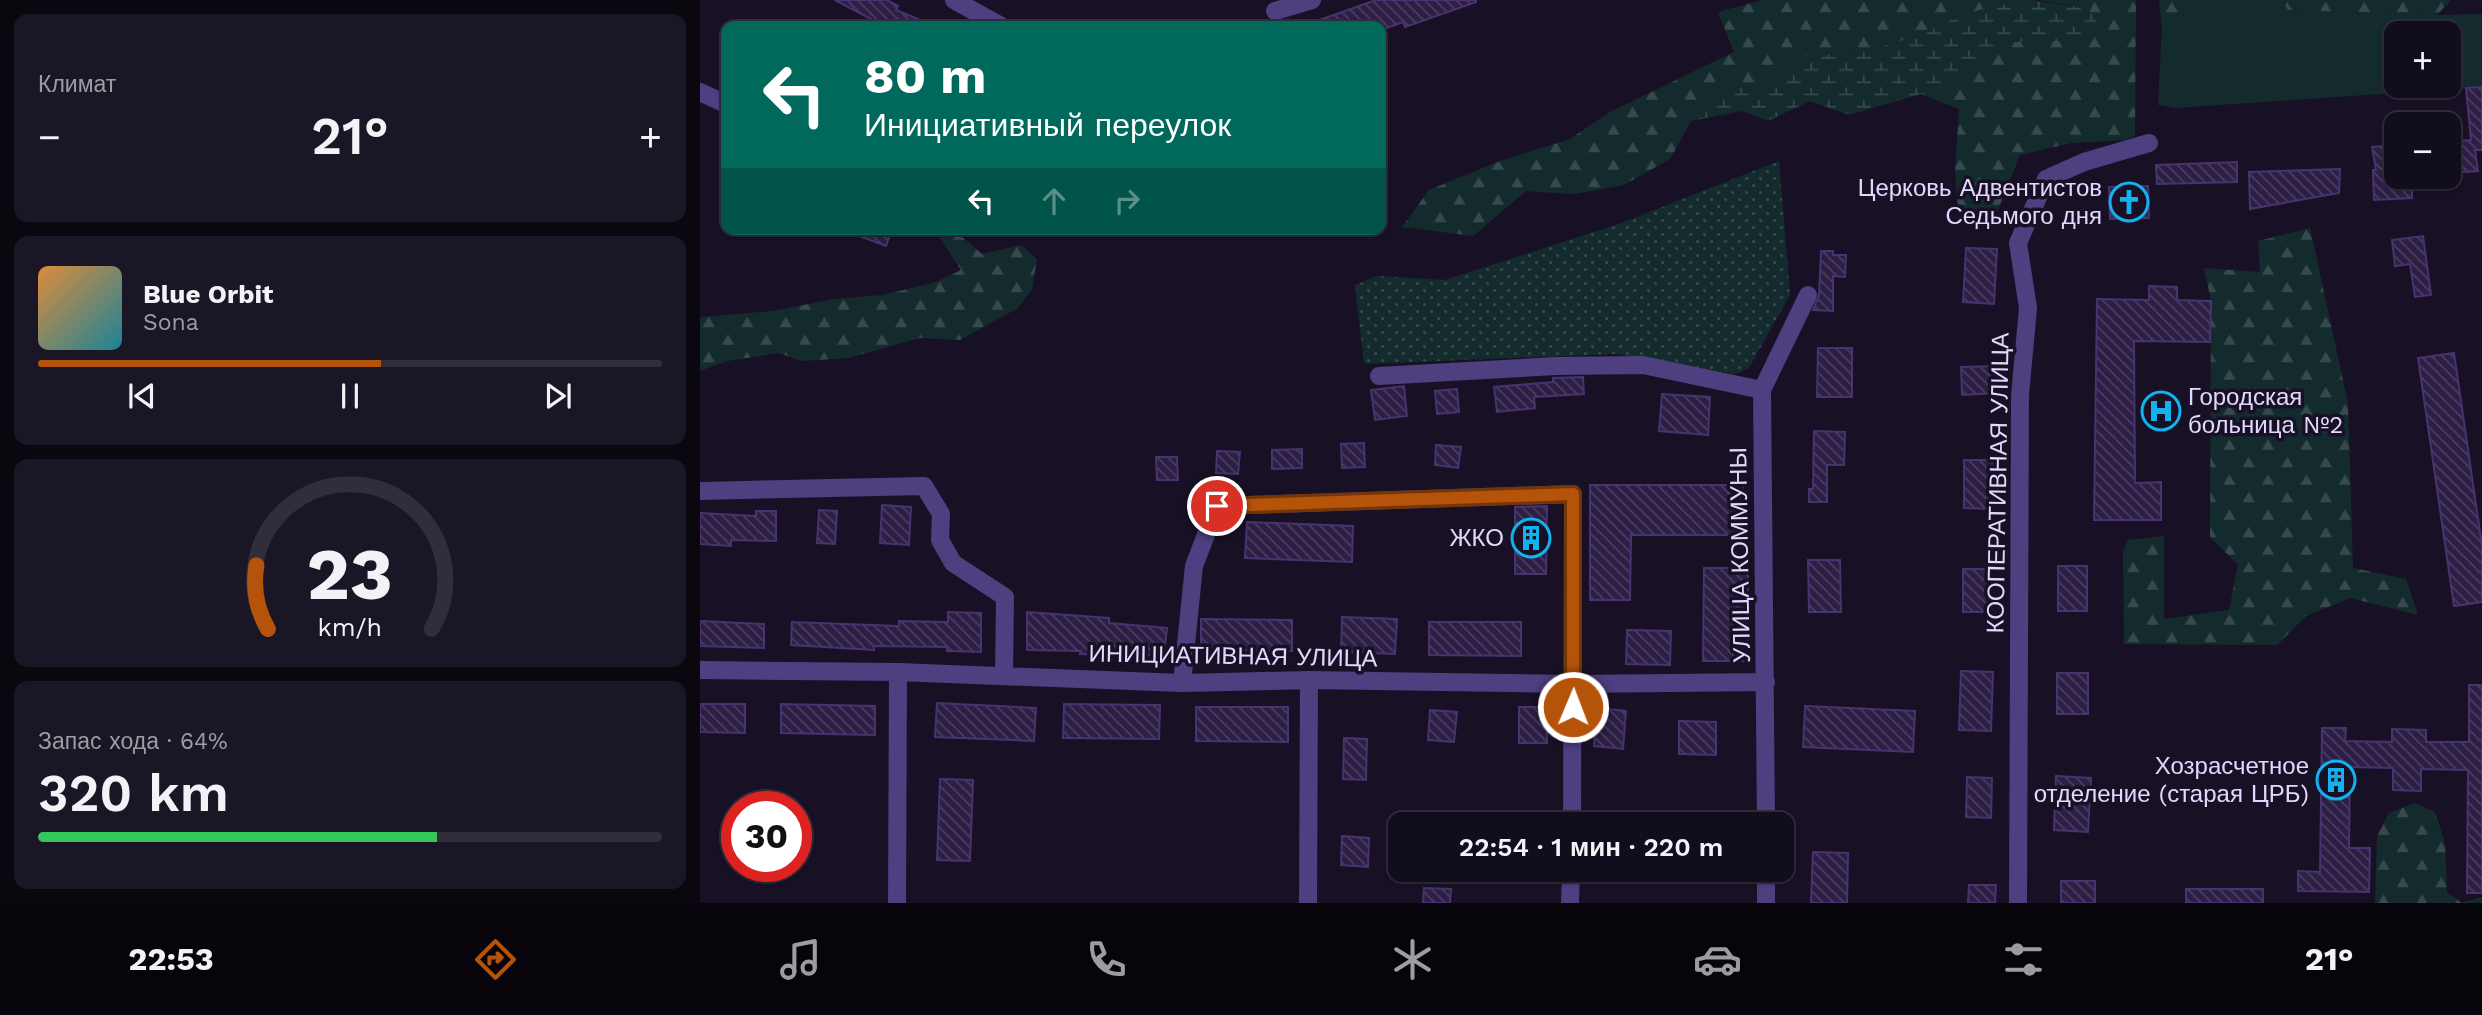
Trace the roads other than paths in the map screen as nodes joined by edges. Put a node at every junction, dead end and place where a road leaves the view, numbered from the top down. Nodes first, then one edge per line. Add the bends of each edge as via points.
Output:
1 (954, 0) edge
2 (1312, 0) edge
3 (1275, 11) dead end
4 (992, 21) edge
5 (700, 92) edge
6 (721, 102) edge
7 (2149, 143) dead end
8 (1808, 295) dead end
9 (1379, 376) dead end
10 (1762, 390) junction
11 (700, 491) edge
12 (700, 670) edge
13 (898, 671) junction
14 (1004, 676) junction
15 (1309, 680) junction
16 (1766, 682) junction
17 (1182, 683) junction
18 (1574, 684) junction
19 (1572, 812) edge
20 (1766, 812) edge
21 (1571, 882) edge
22 (1766, 882) edge
23 (897, 903) edge
24 (1308, 903) edge
25 (1570, 903) edge
26 (1766, 903) edge
27 (2018, 903) edge

1 - 4 street
2 - 3 street
5 - 6 street
7 - 27 street, КООПЕРАТИВНАЯ УЛИЦА via 2084,162 2046,179 2018,243 2028,308 2020,395
8 - 10 street, УЛИЦА КОММУНЫ
9 - 10 street via 1643,365
10 - 16 street, УЛИЦА КОММУНЫ
11 - 14 street via 924,486 941,514 940,540 953,563 1006,597
12 - 13 street, ИНИЦИАТИВНАЯ УЛИЦА
13 - 14 street, ИНИЦИАТИВНАЯ УЛИЦА
13 - 23 street
14 - 17 street, ИНИЦИАТИВНАЯ УЛИЦА
15 - 17 street, ИНИЦИАТИВНАЯ УЛИЦА
15 - 18 street, ИНИЦИАТИВНАЯ УЛИЦА
15 - 24 street
16 - 18 street, ИНИЦИАТИВНАЯ УЛИЦА
16 - 20 street, УЛИЦА КОММУНЫ
17 - 18 street via 1194,566 1217,506 1573,494
18 - 19 street
21 - 25 street
22 - 26 street

